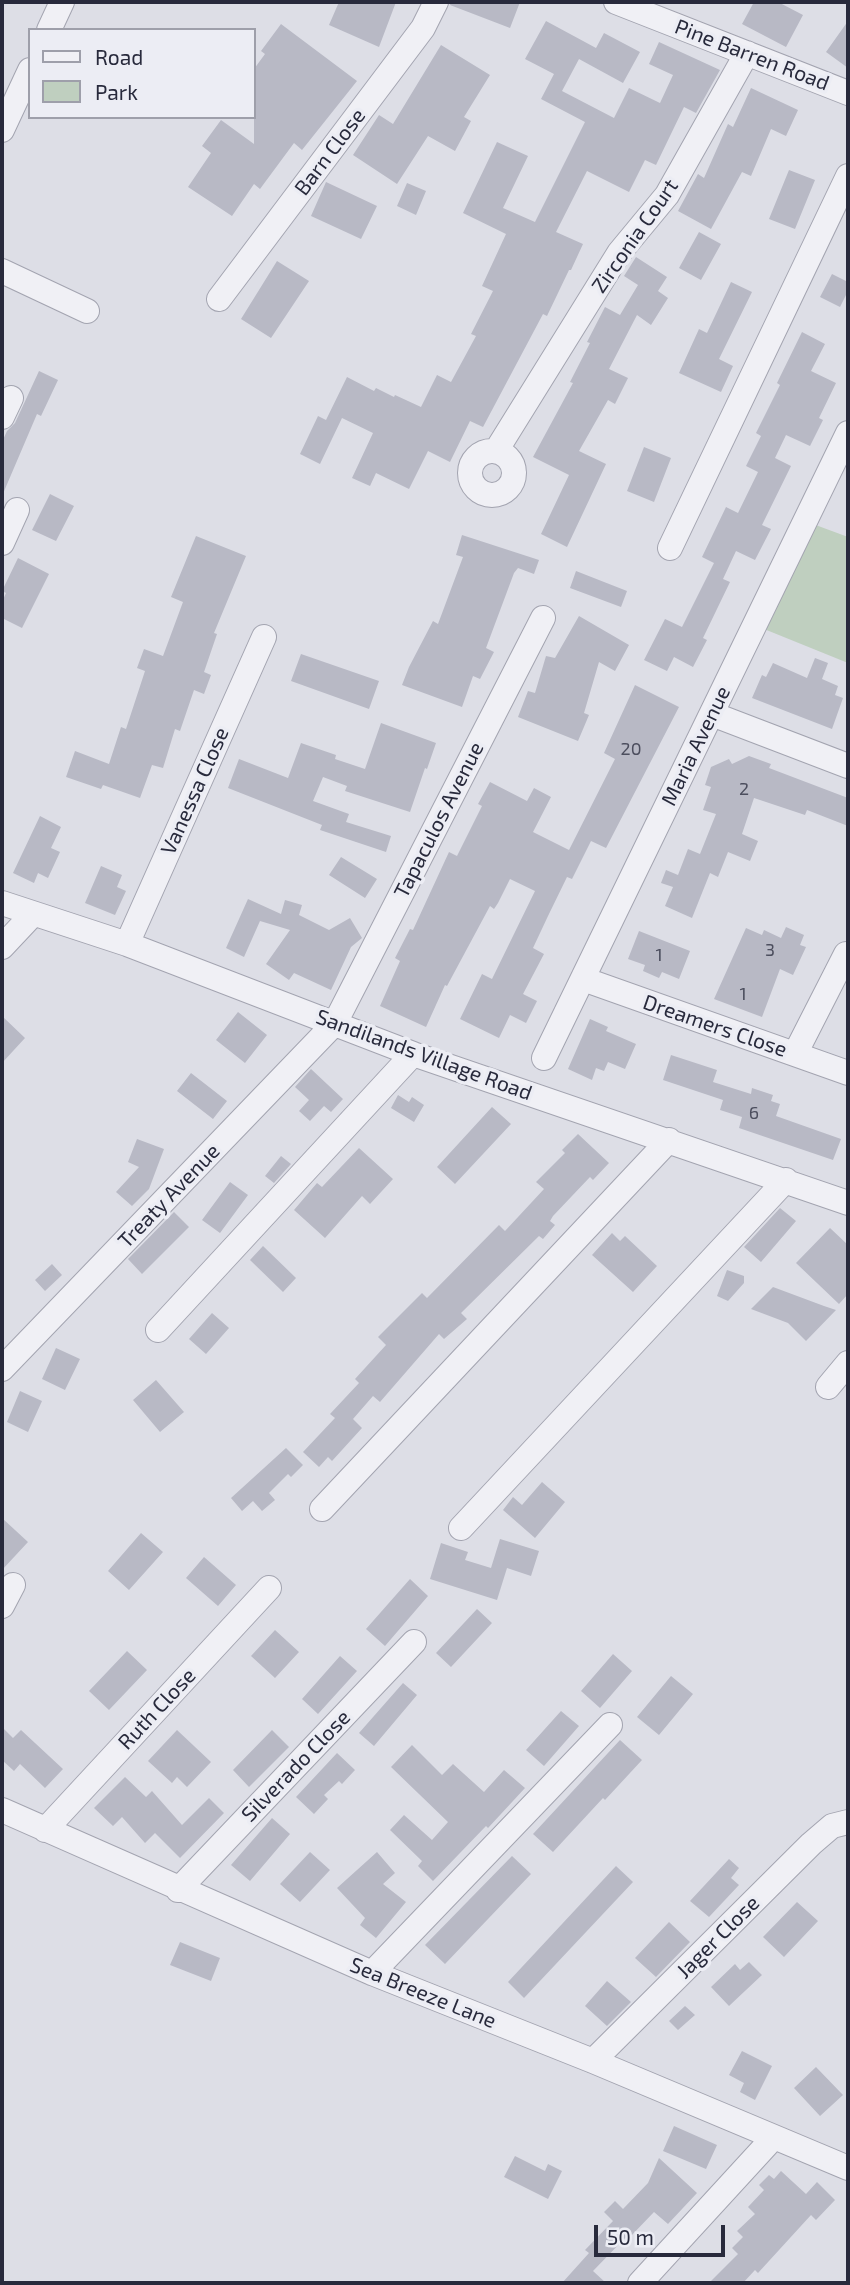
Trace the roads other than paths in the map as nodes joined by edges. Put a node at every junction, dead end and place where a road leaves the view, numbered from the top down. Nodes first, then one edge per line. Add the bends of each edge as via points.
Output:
1 (62, 2) edge
2 (436, 2) edge
3 (616, 2) edge
4 (49, 28) edge
5 (747, 53) junction
6 (28, 74) edge
7 (848, 93) edge
8 (2, 130) edge
9 (848, 176) edge
10 (2, 271) edge
11 (219, 299) dead end
12 (87, 311) dead end
13 (848, 433) edge
14 (496, 451) dead end
15 (17, 510) dead end
16 (2, 543) edge
17 (670, 548) dead end
18 (543, 618) dead end
19 (264, 637) dead end
20 (712, 714) junction
21 (848, 766) edge
22 (2, 903) edge
23 (33, 914) junction
24 (127, 944) junction
25 (2, 947) edge
26 (846, 954) dead end
27 (583, 979) junction
28 (335, 1023) junction
29 (413, 1054) junction
30 (795, 1054) junction
31 (544, 1058) dead end
32 (848, 1073) edge
33 (669, 1140) junction
34 (786, 1180) junction
35 (848, 1203) edge
36 (158, 1330) dead end
37 (848, 1363) edge
38 (2, 1369) edge
39 (828, 1387) dead end
40 (322, 1509) dead end
41 (461, 1528) dead end
42 (268, 1588) dead end
43 (414, 1642) dead end
44 (610, 1725) dead end
45 (3, 1812) edge
46 (848, 1822) edge
47 (45, 1829) junction
48 (178, 1890) junction
49 (372, 1973) junction
50 (593, 2061) junction
51 (773, 2138) junction
52 (848, 2168) edge
53 (640, 2283) edge

1 - 4 street
2 - 11 street, Barn Close via 423,28
3 - 5 street, Pine Barren Road
5 - 7 street, Pine Barren Road
5 - 14 street, Zirconia Court via 667,195 619,253
6 - 8 street
9 - 17 street
10 - 12 street
13 - 20 street, Maria Avenue
15 - 16 street
18 - 28 street, Tapaculos Avenue
19 - 24 street, Vanessa Close
20 - 21 street
20 - 27 street, Maria Avenue
22 - 23 street, Sandilands Village Road
23 - 24 street, Sandilands Village Road
23 - 25 street
24 - 28 street, Sandilands Village Road
26 - 30 street
27 - 30 street, Dreamers Close
27 - 31 street, Maria Avenue
28 - 29 street, Sandilands Village Road
28 - 38 street, Treaty Avenue
29 - 33 street, Sandilands Village Road
29 - 36 street
30 - 32 street, Dreamers Close
33 - 34 street, Sandilands Village Road
33 - 40 street
34 - 35 street, Sandilands Village Road
34 - 41 street
37 - 39 street
42 - 47 street, Ruth Close
43 - 48 street, Silverado Close
44 - 49 street
45 - 47 street, Sea Breeze Lane
46 - 50 street, Jager Close via 832,1826 811,1844
47 - 48 street, Sea Breeze Lane
48 - 49 street, Sea Breeze Lane
49 - 50 street, Sea Breeze Lane
50 - 51 street, Sea Breeze Lane
51 - 52 street, Sea Breeze Lane
51 - 53 street

